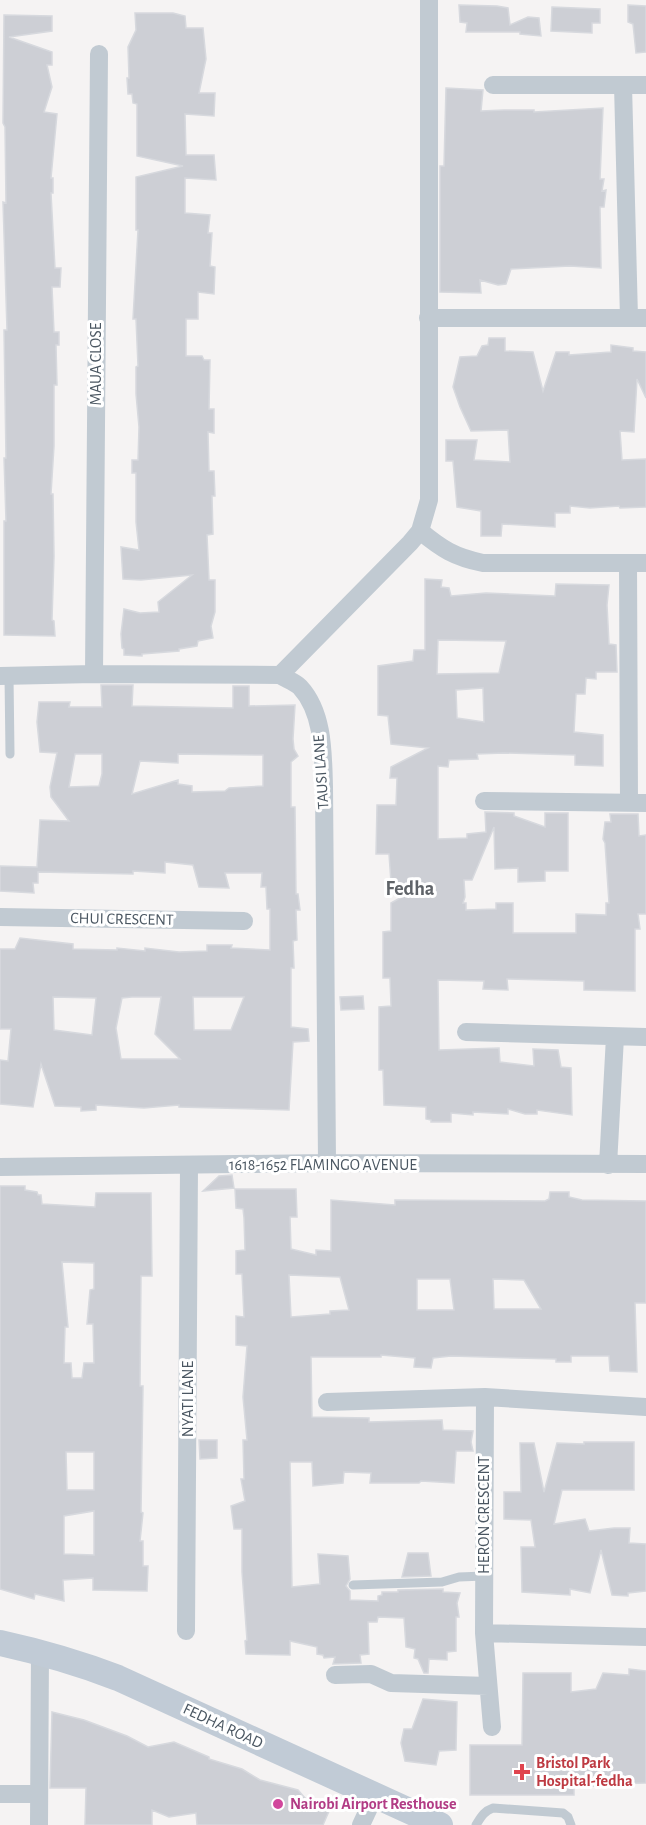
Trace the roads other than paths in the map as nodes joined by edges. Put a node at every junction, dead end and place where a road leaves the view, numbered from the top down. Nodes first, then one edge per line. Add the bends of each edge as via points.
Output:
1 (429, 0) edge
2 (99, 54) dead end
3 (493, 85) dead end
4 (623, 85) junction
5 (646, 85) edge
6 (428, 318) junction
7 (637, 318) edge
8 (420, 531) junction
9 (637, 563) edge
10 (94, 674) junction
11 (280, 675) junction
12 (4, 676) edge
13 (10, 754) dead end
14 (484, 801) dead end
15 (637, 802) edge
16 (0, 916) edge
17 (244, 921) dead end
18 (466, 1032) dead end
19 (615, 1037) junction
20 (646, 1037) edge
21 (327, 1164) junction
22 (646, 1164) edge
23 (608, 1165) junction
24 (189, 1166) junction
25 (0, 1167) edge
26 (484, 1397) junction
27 (327, 1402) dead end
28 (646, 1407) edge
29 (484, 1576) junction
30 (353, 1585) dead end
31 (186, 1631) dead end
32 (484, 1633) junction
33 (646, 1637) edge
34 (0, 1643) edge
35 (40, 1652) junction
36 (335, 1675) dead end
37 (488, 1686) junction
38 (492, 1727) dead end
39 (0, 1794) edge
40 (39, 1794) junction
41 (374, 1797) junction
42 (39, 1825) edge
43 (361, 1825) edge
44 (440, 1825) edge
45 (476, 1825) edge
46 (571, 1825) edge

1 - 6 street
2 - 10 street, MAUA CLOSE
3 - 4 street
4 - 5 street
4 - 7 street
6 - 7 street
6 - 8 street via 429,500
8 - 9 street via 443,550 483,562
8 - 11 street
9 - 15 street
10 - 11 street
10 - 12 street
11 - 21 street, TAUSI LANE via 300,687 312,707 321,736
12 - 13 lane
14 - 15 street
16 - 17 street, CHUI CRESCENT
18 - 19 street
19 - 20 street
19 - 23 street
21 - 23 street, 1618-1652 FLAMINGO AVENUE
21 - 24 street, 1618-1652 FLAMINGO AVENUE
22 - 23 street, 1618-1652 FLAMINGO AVENUE
24 - 25 street, 1618-1652 FLAMINGO AVENUE
24 - 31 street, NYATI LANE
26 - 27 street
26 - 28 street
26 - 29 street, HERON CRESCENT
29 - 30 lane via 442,1582
29 - 32 street, HERON CRESCENT
32 - 33 street
32 - 37 street, HERON CRESCENT
34 - 35 street, FEDHA ROAD
35 - 40 street
35 - 41 street, FEDHA ROAD via 118,1678
36 - 37 street via 371,1674 391,1683
37 - 38 street, HERON CRESCENT
39 - 40 street
40 - 42 street
41 - 43 street
41 - 44 street, FEDHA ROAD
45 - 46 lane via 482,1814 494,1808 563,1813

